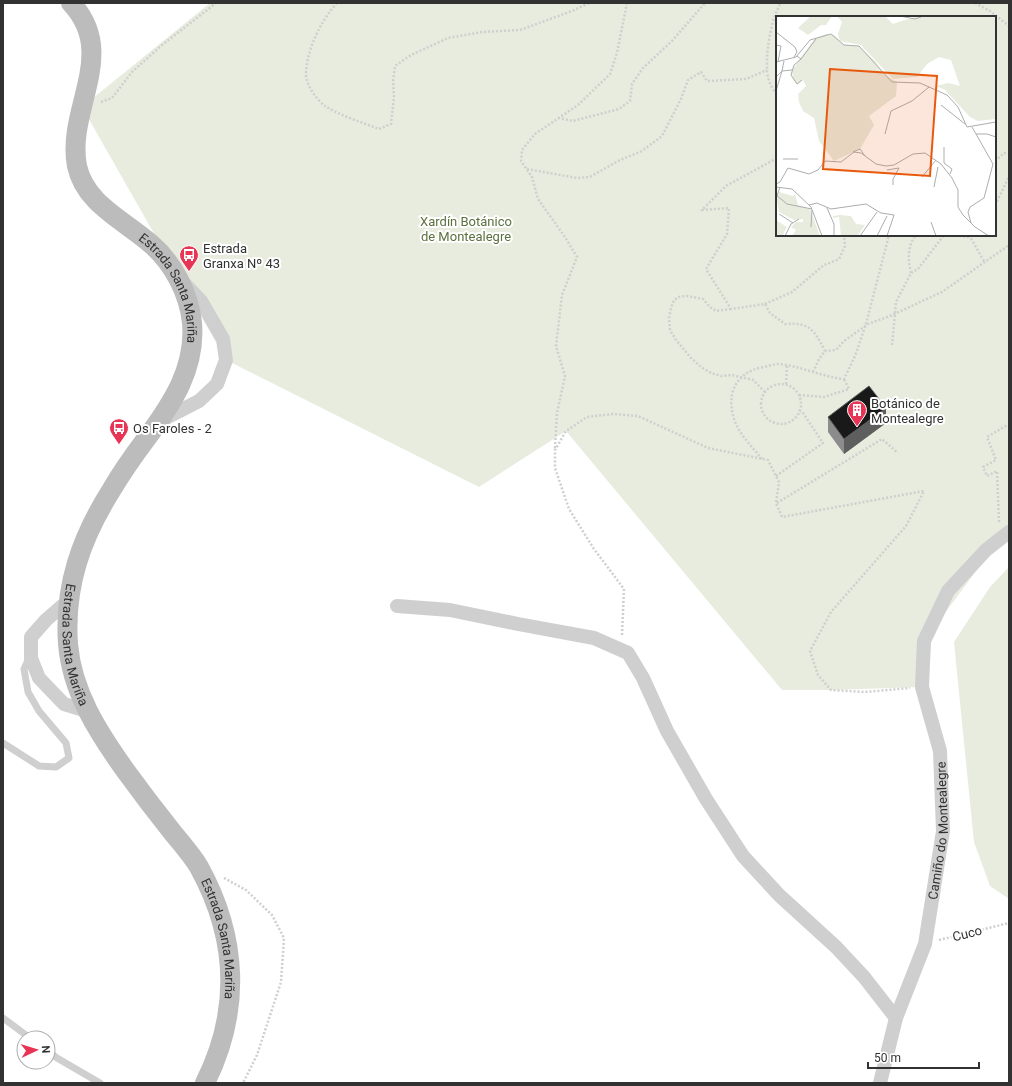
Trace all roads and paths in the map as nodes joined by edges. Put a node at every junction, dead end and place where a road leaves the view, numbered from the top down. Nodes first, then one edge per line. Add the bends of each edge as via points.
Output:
1 (71, 3) edge
2 (216, 3) edge
3 (337, 3) edge
4 (589, 3) edge
5 (627, 3) edge
6 (705, 3) edge
7 (781, 3) edge
8 (975, 3) edge
9 (1009, 26) edge
10 (767, 70) junction
11 (776, 93) edge
12 (82, 108) junction
13 (558, 118) junction
14 (1009, 154) edge
15 (776, 159) edge
16 (996, 160) edge
17 (527, 169) junction
18 (1009, 177) edge
19 (996, 203) edge
20 (844, 236) edge
21 (889, 236) edge
22 (916, 236) edge
23 (943, 236) edge
24 (970, 236) edge
25 (1009, 245) edge
26 (985, 263) junction
27 (911, 273) junction
28 (177, 276) junction
29 (765, 304) junction
30 (731, 308) junction
31 (895, 313) junction
32 (866, 324) junction
33 (892, 345) dead end
34 (825, 351) junction
35 (786, 366) junction
36 (813, 372) junction
37 (740, 378) junction
38 (844, 380) junction
39 (786, 384) junction
40 (765, 392) junction
41 (799, 395) junction
42 (800, 412) junction
43 (160, 421) junction
44 (1009, 424) edge
45 (555, 450) junction
46 (898, 453) dead end
47 (762, 459) junction
48 (776, 476) junction
49 (776, 504) junction
50 (1004, 535) edge
51 (69, 600) junction
52 (397, 606) dead end
53 (621, 650) junction
54 (31, 652) junction
55 (922, 687) junction
56 (87, 711) junction
57 (3, 743) edge
58 (221, 876) dead end
59 (1009, 922) edge
60 (925, 944) junction
61 (3, 1018) edge
62 (896, 1018) junction
63 (19, 1030) edge
64 (56, 1057) edge
65 (100, 1083) edge
66 (205, 1083) edge
67 (243, 1083) edge
68 (880, 1083) edge

1 - 12 main road, Estrada Santa Mariña via 91,39 91,67
2 - 12 path via 132,72 112,98
3 - 4 path via 327,13 311,46 306,76 312,93 324,105 379,129 391,124 395,66 411,55 448,38 482,32 520,30 572,12
5 - 13 path via 610,74 578,105
6 - 13 path via 672,41 643,68 632,84 630,101 620,109 573,121
7 - 10 path via 776,10 768,45
8 - 9 path
10 - 11 path via 772,89
10 - 17 path via 746,79 707,81 701,72 688,80 662,136 642,151 590,177 577,178
12 - 28 main road, Estrada Santa Mariña via 75,146 81,180 97,202 152,245
13 - 17 path via 535,134 522,150 521,162
14 - 16 path via 1004,153
15 - 30 path via 726,186 702,210 729,208 727,234 706,269
17 - 45 path via 538,199 577,257 562,295 556,346 565,376 557,413
18 - 19 path
20 - 29 path via 845,246 839,258 824,265 792,292
21 - 32 path
22 - 27 path via 909,249
23 - 27 path via 918,269
24 - 26 path
25 - 26 path
26 - 31 path via 942,292
27 - 31 path via 896,302
28 - 43 main road, Estrada Santa Mariña via 190,310 192,345 184,379
28 - 43 street via 201,301 220,332 226,360 217,384 199,401
29 - 30 path
29 - 34 path via 770,313 785,324 797,323 809,327 816,333
30 - 37 path via 716,311 703,299 679,296 671,308 670,330 683,349 711,373
31 - 32 path
31 - 33 path
32 - 34 path via 836,350
32 - 38 path via 856,356
34 - 36 path
35 - 36 path
35 - 37 path via 778,364 754,368
35 - 39 path
36 - 38 path
37 - 40 path via 753,380
37 - 47 path via 732,394 731,410 737,426
38 - 41 path via 849,388 833,394 824,397
39 - 40 path via 773,385
39 - 41 path
40 - 42 path via 761,406 766,418 771,422 791,422
41 - 42 path
42 - 48 path via 804,413 823,443
43 - 51 main road, Estrada Santa Mariña via 93,520 74,571
44 - 50 path via 988,437 996,460 983,467 987,476 997,471
45 - 47 path via 566,431 587,416 613,414 638,416 708,448
45 - 53 path via 555,468 569,509 624,590
46 - 49 path via 882,439
47 - 48 path via 768,460
48 - 49 path
49 - 55 path via 782,517 924,491 906,526 831,612 810,652 818,675 831,690 865,692
50 - 55 street, Camiño do Montealegre via 986,550 948,591 924,641
51 - 54 street via 31,637
51 - 56 main road, Estrada Santa Mariña via 69,650
52 - 53 street via 450,610 594,638
53 - 62 street via 628,653 643,678 671,738 743,856 779,895 836,947 864,977
54 - 56 street via 39,678 64,704
54 - 57 lane via 24,669 28,692 39,711 66,743 69,758 56,767 39,766
55 - 60 street, Camiño do Montealegre via 940,751 943,831
56 - 66 main road, Estrada Santa Mariña via 107,745 197,864 220,916 228,953 230,1001 224,1036
58 - 67 path via 246,890 272,915 284,938 281,982 257,1055
59 - 60 path, Cuco
60 - 62 street, Camiño do Montealegre
61 - 63 lane
62 - 68 street, Camiño do Montealegre
64 - 65 lane

